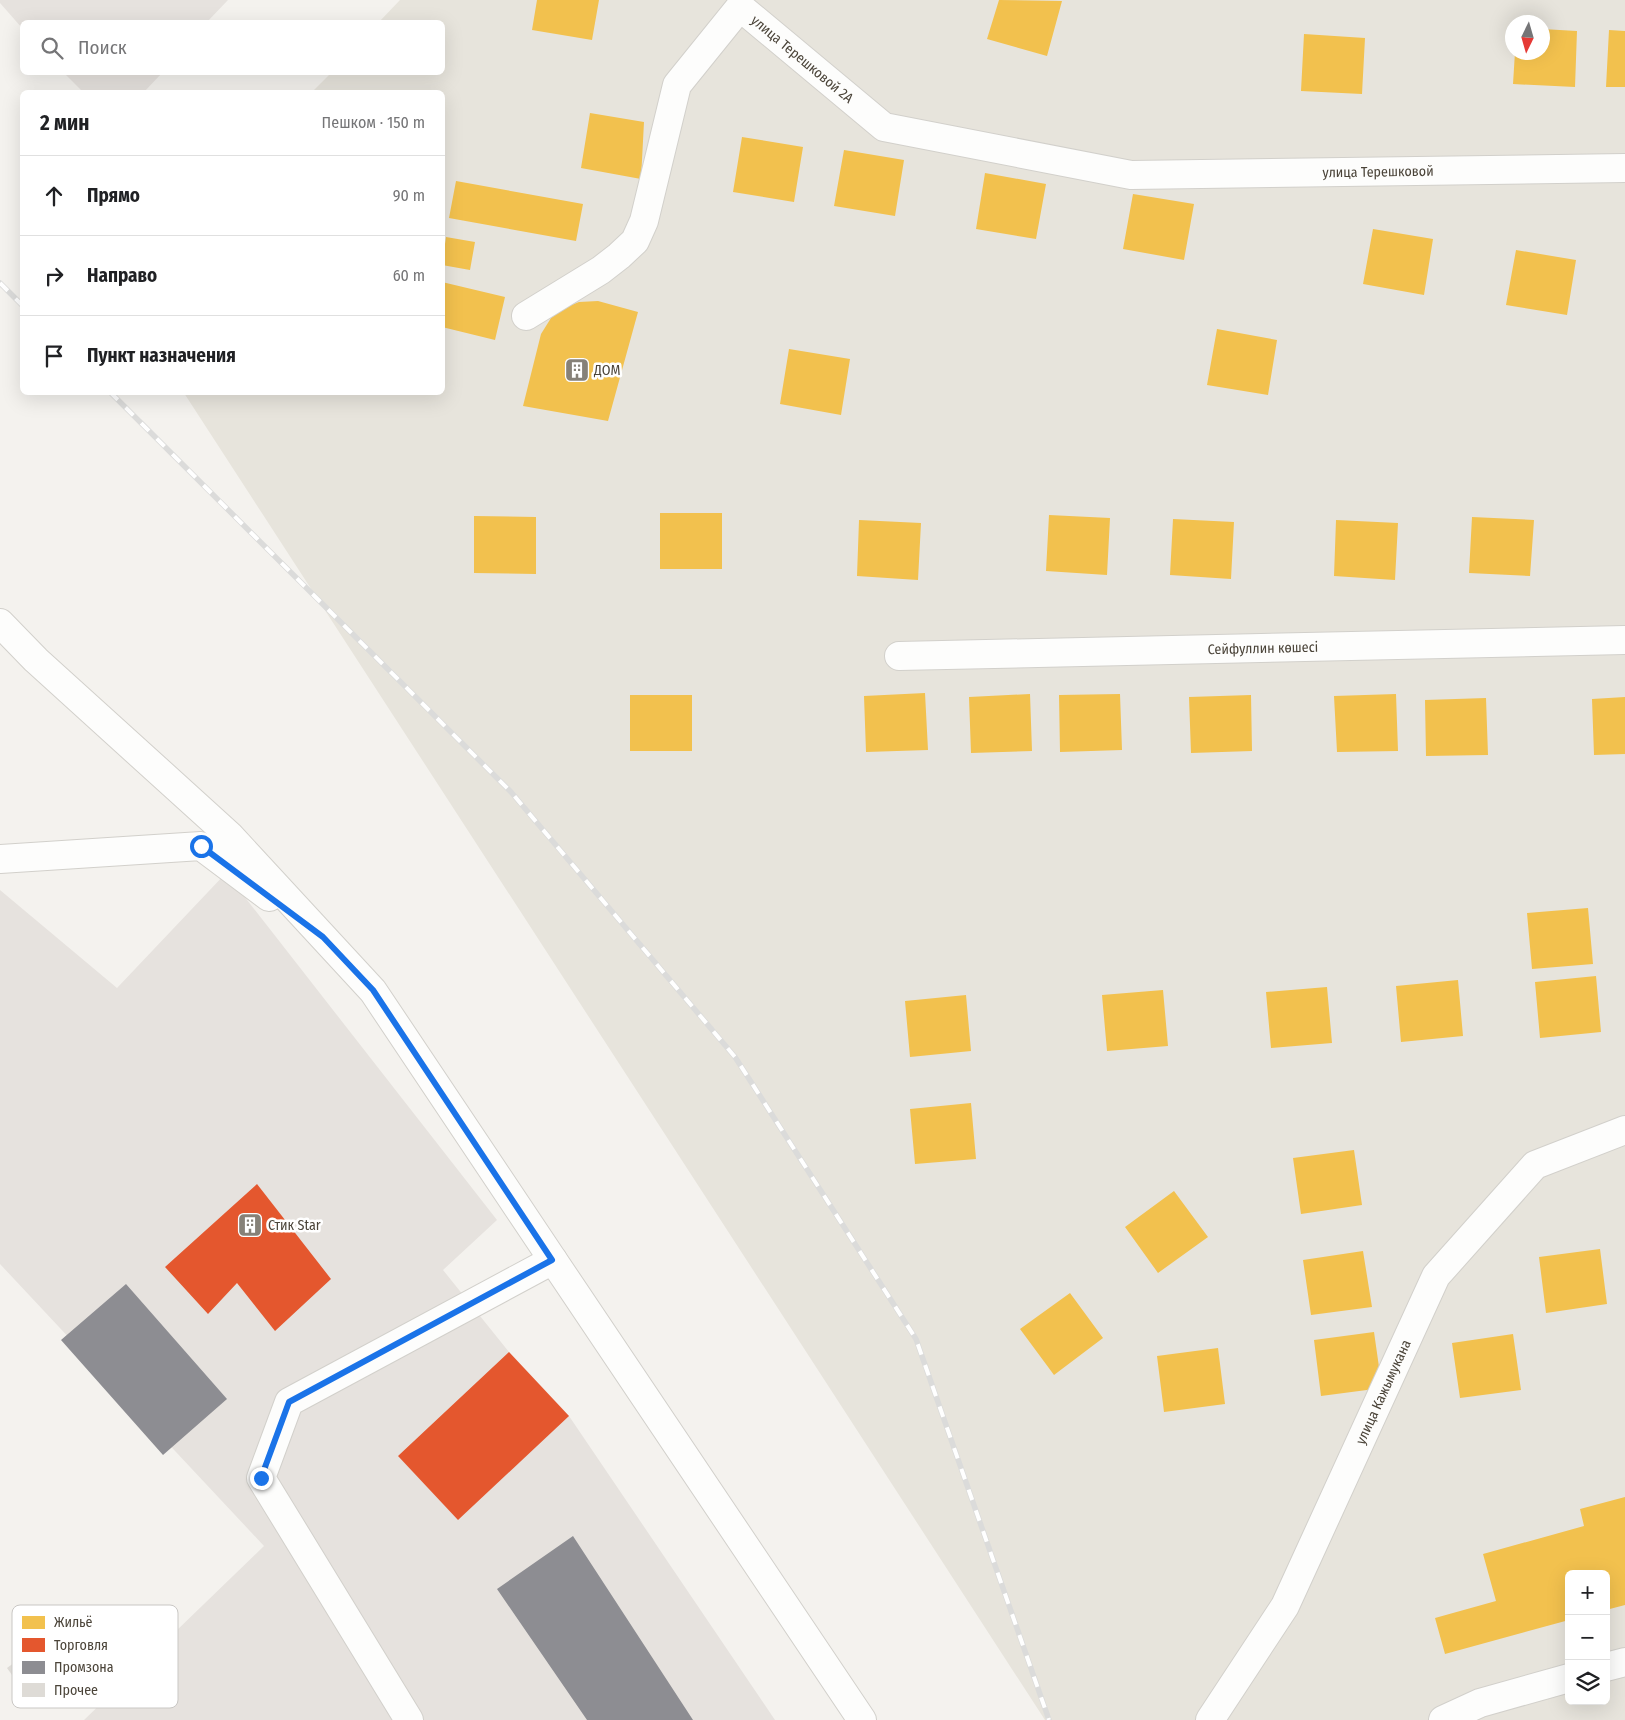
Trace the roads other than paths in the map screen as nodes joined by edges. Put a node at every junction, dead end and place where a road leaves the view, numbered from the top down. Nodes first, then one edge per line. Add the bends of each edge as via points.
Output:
1 (737, 3) edge
2 (1625, 168) edge
3 (1131, 175) joint
4 (526, 316) dead end
5 (0, 623) edge
6 (1625, 640) edge
7 (899, 656) dead end
8 (0, 860) edge
9 (323, 937) junction
10 (1625, 1130) edge
11 (552, 1260) junction
12 (1625, 1662) edge
13 (1610, 1666) edge
14 (1565, 1679) edge
15 (409, 1720) edge
16 (862, 1720) edge
17 (1210, 1720) edge
18 (1443, 1720) edge

1 - 3 street, улица Терешковой 2А via 884,127
1 - 4 street, улица Терешковой 2А via 677,85 644,221 635,241 601,270
2 - 3 street, улица Терешковой
5 - 9 street via 36,660 228,835
6 - 7 street, Сейфуллин көшесі
8 - 9 street via 201,846
9 - 11 street via 373,990
10 - 17 street, улица Кажымукана via 1535,1165 1436,1276 1285,1606
11 - 15 street via 289,1402 261,1478
11 - 16 street
12 - 13 street
14 - 18 street via 1480,1703

